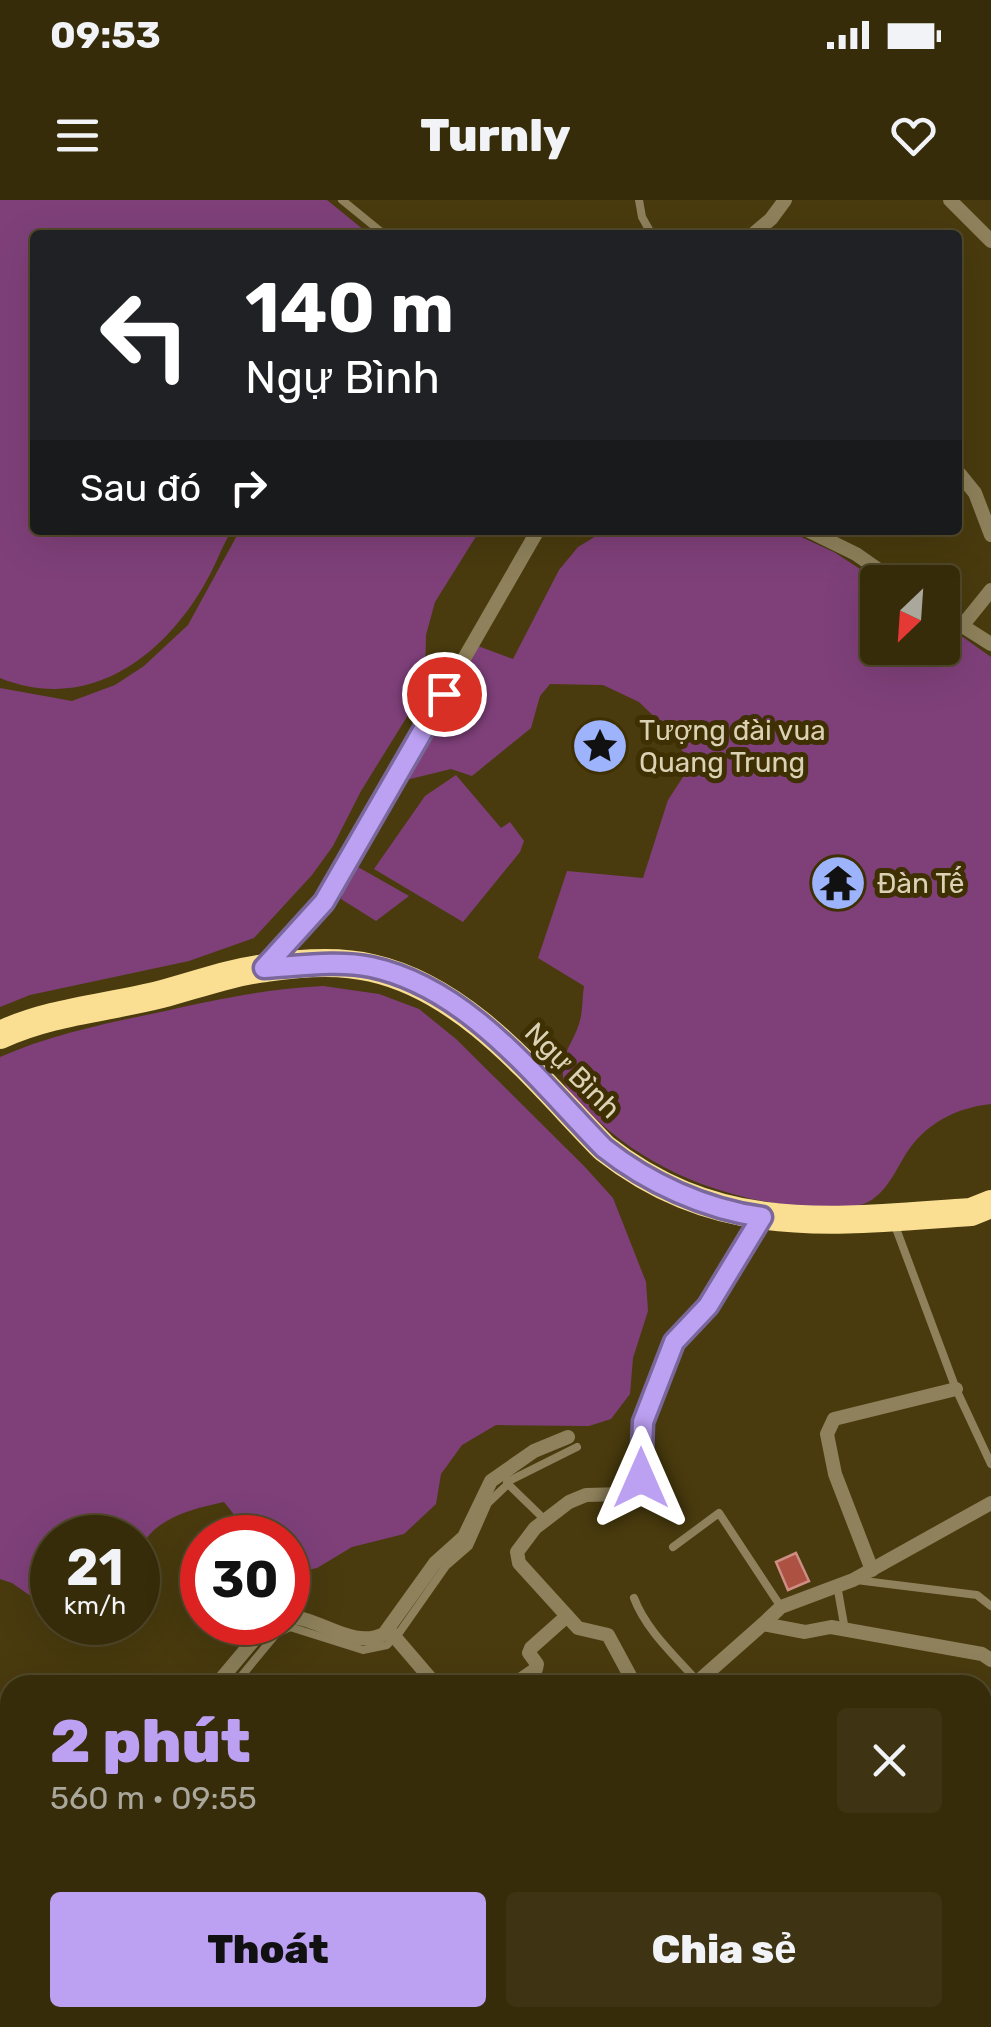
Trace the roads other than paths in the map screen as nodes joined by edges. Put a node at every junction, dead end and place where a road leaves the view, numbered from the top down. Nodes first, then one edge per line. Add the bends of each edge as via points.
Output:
1 (342, 200) edge
2 (639, 200) edge
3 (785, 200) edge
4 (950, 200) edge
5 (379, 230) edge
6 (649, 230) edge
7 (759, 230) edge
8 (991, 241) edge
9 (962, 477) edge
10 (535, 535) edge
11 (817, 535) edge
12 (991, 536) edge
13 (872, 565) edge
14 (991, 590) edge
15 (962, 626) joint
16 (991, 644) edge
17 (264, 968) junction
18 (0, 1035) edge
19 (991, 1204) edge
20 (762, 1217) junction
21 (892, 1217) junction
22 (956, 1389) junction
23 (573, 1442) dead end
24 (991, 1464) edge
25 (503, 1479) junction
26 (991, 1503) edge
27 (544, 1519) junction
28 (674, 1547) dead end
29 (872, 1570) junction
30 (853, 1580) junction
31 (838, 1585) junction
32 (634, 1598) dead end
33 (991, 1606) edge
34 (780, 1607) junction
35 (567, 1616) junction
36 (310, 1621) edge
37 (763, 1624) junction
38 (845, 1630) junction
39 (392, 1633) junction
40 (250, 1645) edge
41 (991, 1660) edge
42 (224, 1675) edge
43 (242, 1675) edge
44 (428, 1675) edge
45 (528, 1675) edge
46 (630, 1675) edge
47 (689, 1675) edge
48 (705, 1675) edge

1 - 5 lane
2 - 6 lane
3 - 7 street
4 - 8 street
9 - 12 street
10 - 17 street via 324,902
11 - 13 street
14 - 15 street
15 - 16 street
17 - 18 highway, Ngự Bình via 69,1011
17 - 20 highway, Ngự Bình via 369,966 440,994 624,1163 695,1200
19 - 21 highway, Ngự Bình via 971,1212
20 - 21 highway, Ngự Bình
20 - 27 street via 708,1306 674,1342 643,1422 635,1488 616,1496 586,1495
21 - 22 lane
22 - 24 lane
22 - 29 street via 834,1419 827,1434
23 - 25 street via 534,1451
25 - 27 lane
25 - 39 street via 485,1490 464,1537 441,1556
26 - 29 street
27 - 35 street via 517,1558
28 - 34 lane via 719,1513
29 - 30 street
30 - 31 street
30 - 33 lane via 976,1594
31 - 34 street
31 - 38 lane
32 - 47 lane
34 - 37 street
35 - 45 street via 531,1648 537,1664
35 - 46 street via 581,1629 608,1635
36 - 39 street via 360,1638
37 - 38 street
37 - 48 street
38 - 41 street
39 - 43 lane via 380,1648 363,1650 290,1628
39 - 44 street
40 - 42 street

